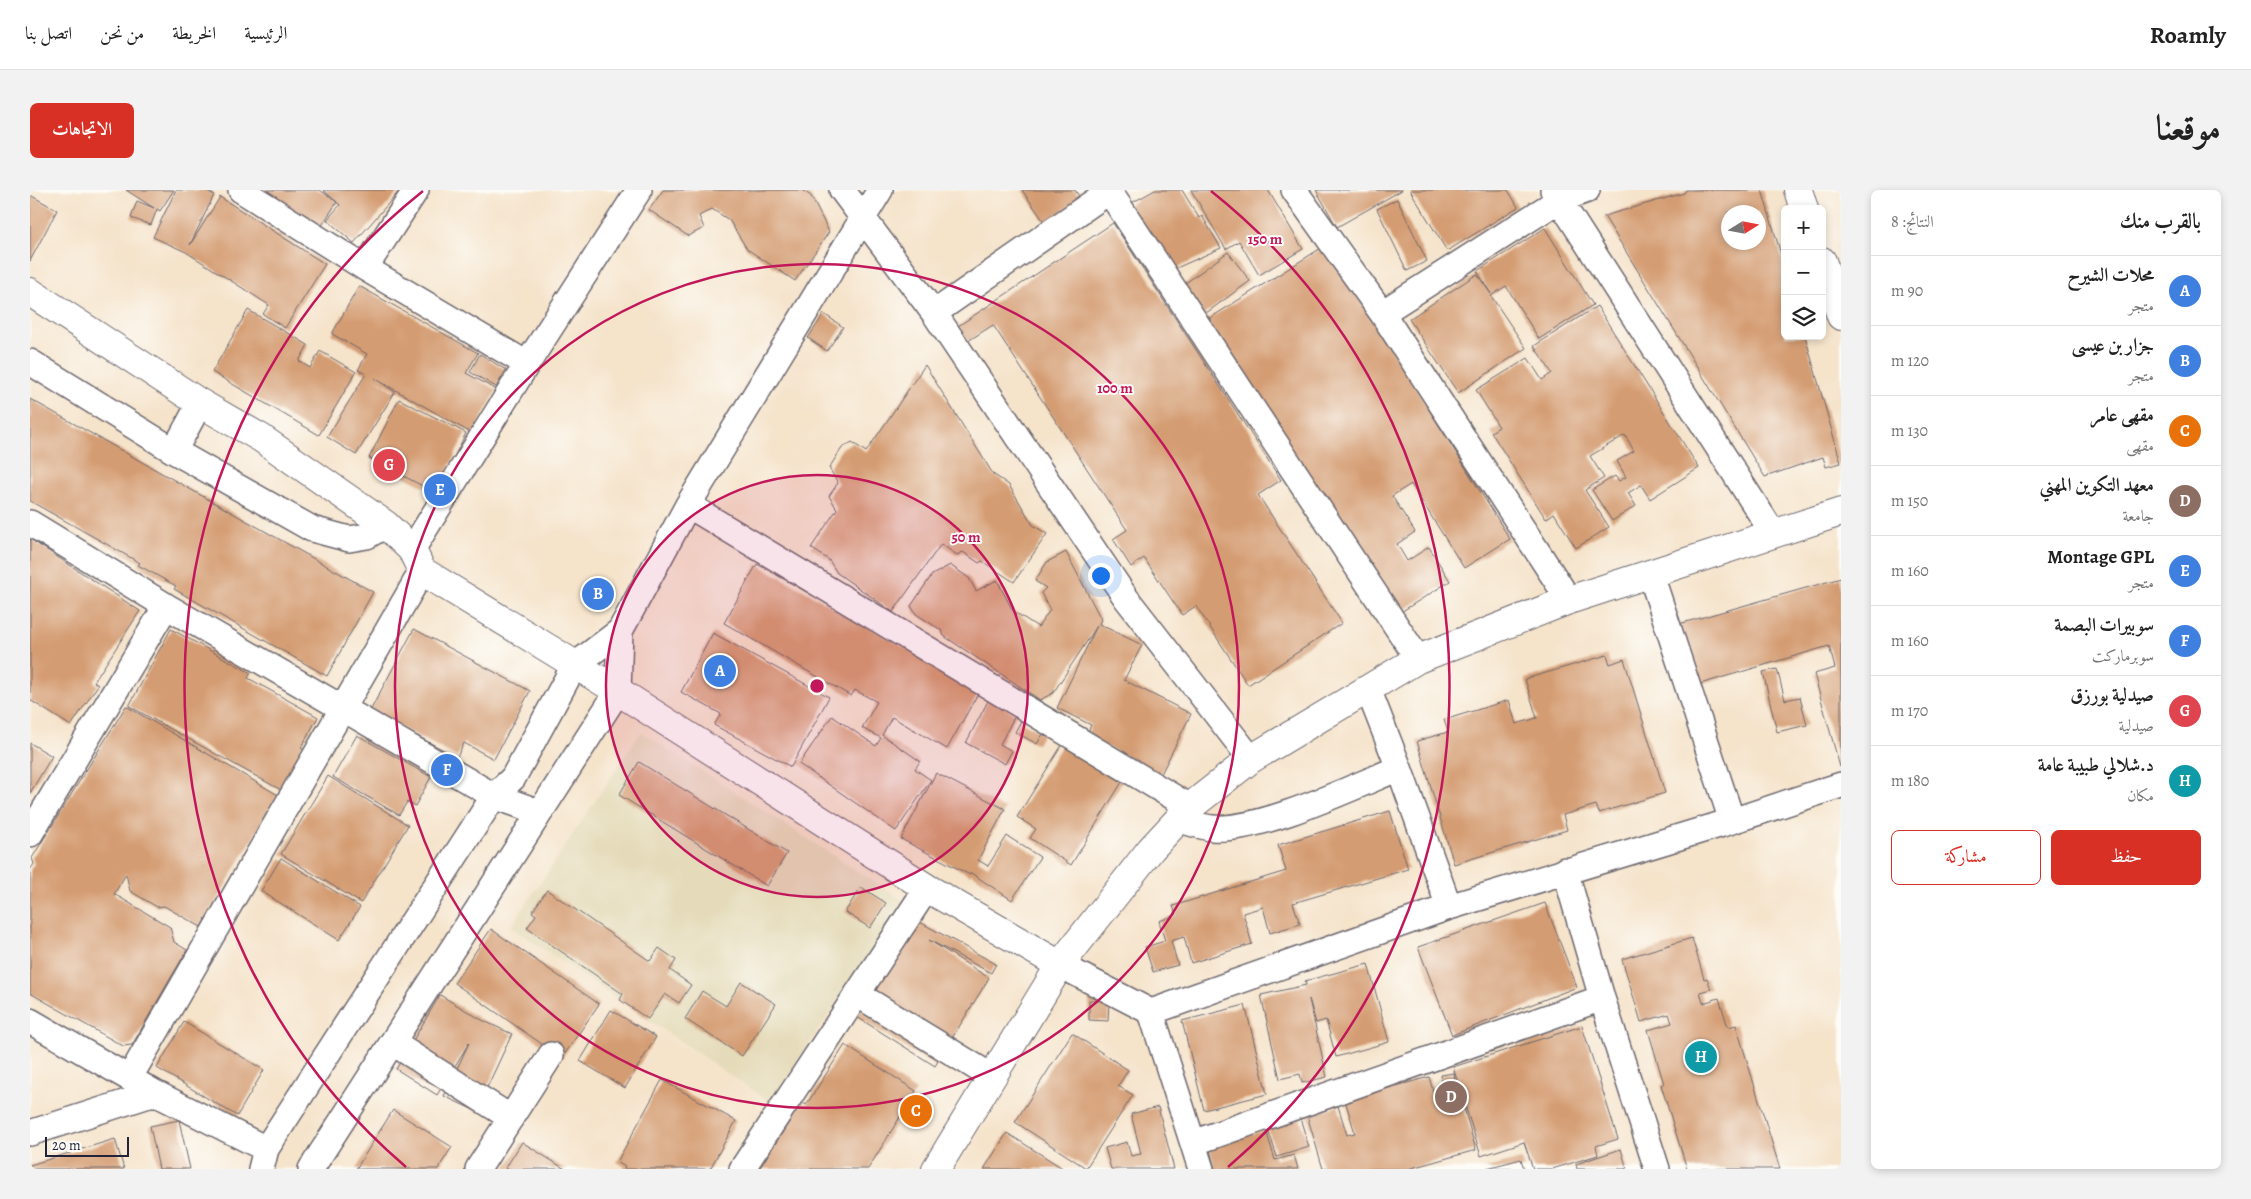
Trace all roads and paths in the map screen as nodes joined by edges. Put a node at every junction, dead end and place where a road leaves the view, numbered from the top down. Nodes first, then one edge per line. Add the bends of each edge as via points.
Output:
1 (242, 190) edge
2 (416, 190) edge
3 (639, 190) edge
4 (842, 190) edge
5 (880, 190) edge
6 (1294, 190) edge
7 (1587, 190) edge
8 (1798, 190) edge
9 (1110, 191) edge
10 (1556, 195) edge
11 (1803, 205) edge
12 (863, 219) junction
13 (366, 268) junction
14 (1826, 273) edge
15 (30, 292) edge
16 (934, 313) junction
17 (1382, 313) junction
18 (1841, 316) edge
19 (30, 362) edge
20 (527, 364) junction
21 (200, 403) junction
22 (174, 451) junction
23 (688, 505) junction
24 (1841, 512) edge
25 (30, 523) edge
26 (386, 526) junction
27 (1773, 533) junction
28 (417, 561) junction
29 (1651, 575) junction
30 (1569, 600) junction
31 (166, 606) junction
32 (620, 631) junction
33 (1418, 659) junction
34 (574, 666) junction
35 (1368, 689) junction
36 (618, 691) junction
37 (344, 709) junction
38 (1251, 759) junction
39 (1399, 768) junction
40 (1841, 785) edge
41 (494, 796) junction
42 (539, 812) junction
43 (1184, 813) junction
44 (1732, 821) junction
45 (30, 834) edge
46 (1565, 870) junction
47 (927, 888) junction
48 (1449, 908) junction
49 (1060, 965) junction
50 (857, 994) junction
51 (1602, 998) junction
52 (1151, 1012) junction
53 (30, 1021) edge
54 (392, 1043) junction
55 (551, 1055) dead end
56 (992, 1077) junction
57 (130, 1078) junction
58 (155, 1093) junction
59 (511, 1118) junction
60 (30, 1133) edge
61 (1194, 1143) junction
62 (263, 1159) edge
63 (311, 1169) edge
64 (478, 1169) edge
65 (742, 1169) edge
66 (936, 1169) edge
67 (1201, 1169) edge
68 (1657, 1169) edge

1 - 13 street
2 - 13 street
3 - 20 street
4 - 12 street
5 - 12 street
6 - 17 street
7 - 10 street
8 - 11 main road
9 - 16 street
9 - 33 street
10 - 17 street
10 - 27 street
12 - 16 street
12 - 23 street
13 - 20 street
14 - 18 main road
15 - 21 main road
16 - 38 street via 1126,598
17 - 30 street
19 - 22 street
20 - 28 street
21 - 22 street
21 - 26 main road via 261,438
22 - 26 street via 312,529 349,539 366,536
23 - 32 street
23 - 43 street
24 - 27 main road
25 - 31 street
26 - 28 main road
27 - 29 main road
28 - 34 main road
28 - 37 street
29 - 30 main road
29 - 44 street
30 - 33 main road
31 - 37 street
31 - 45 street
32 - 34 street
32 - 36 street
33 - 35 main road
34 - 36 main road
34 - 41 street via 513,778
35 - 38 main road
35 - 39 street
36 - 42 street
36 - 47 main road
37 - 41 street
37 - 57 street
38 - 43 main road
39 - 43 street via 1307,805 1236,827 1212,828
39 - 48 street
40 - 44 street
41 - 42 street
41 - 62 street
42 - 54 street
43 - 49 main road via 1151,849
44 - 46 street
46 - 48 street
46 - 51 street
47 - 49 main road
47 - 50 street
48 - 52 street
49 - 52 street
49 - 56 main road
50 - 56 street
50 - 65 street
51 - 61 street
51 - 68 street
52 - 61 street
53 - 57 street
54 - 59 street
54 - 63 street
55 - 59 street
56 - 66 main road
57 - 58 street
58 - 60 street
58 - 62 street
59 - 64 street
61 - 67 street

